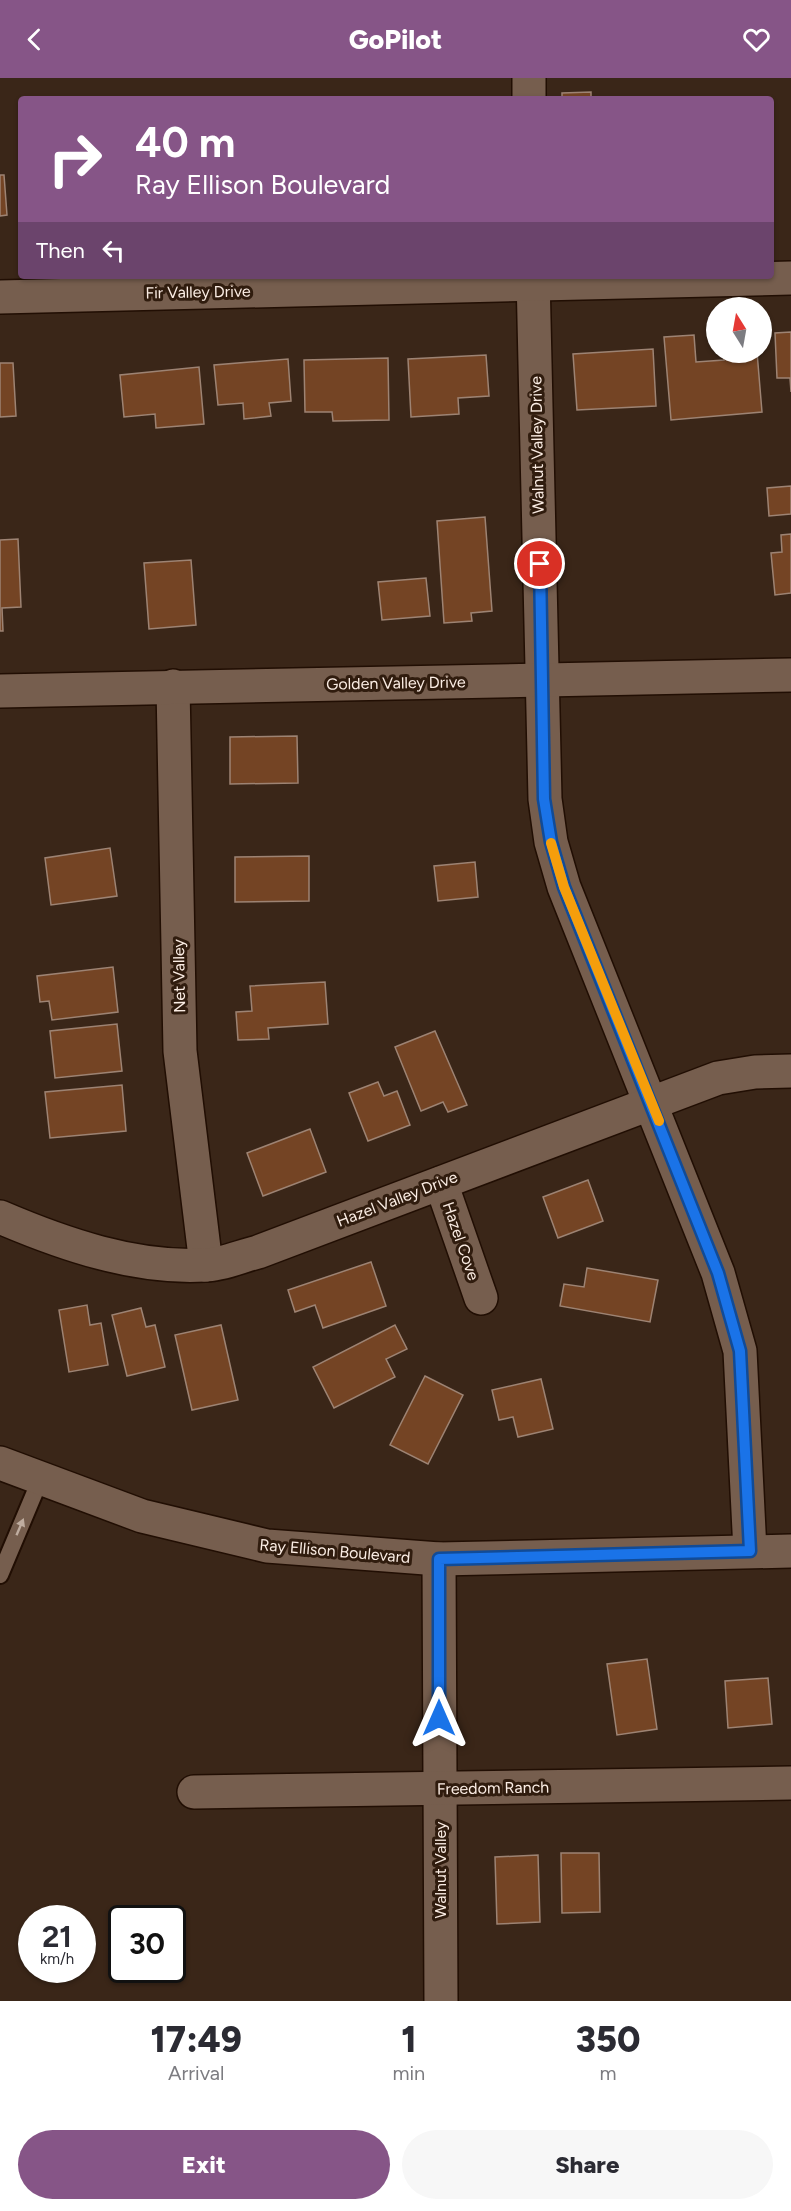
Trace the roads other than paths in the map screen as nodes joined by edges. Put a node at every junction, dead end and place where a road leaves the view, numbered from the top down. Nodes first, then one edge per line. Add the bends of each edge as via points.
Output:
1 (529, 78) edge
2 (530, 96) edge
3 (774, 278) edge
4 (791, 278) edge
5 (662, 279) edge
6 (533, 280) edge
7 (0, 297) edge
8 (791, 675) edge
9 (542, 681) junction
10 (173, 686) junction
11 (0, 691) edge
12 (791, 1071) edge
13 (652, 1102) junction
14 (441, 1183) junction
15 (0, 1217) edge
16 (206, 1265) junction
17 (481, 1298) dead end
18 (0, 1463) edge
19 (40, 1480) junction
20 (750, 1551) junction
21 (791, 1551) edge
22 (439, 1559) junction
23 (0, 1575) edge
24 (791, 1783) edge
25 (440, 1788) junction
26 (194, 1792) dead end
27 (441, 2001) edge

1 - 2 street
3 - 4 street, Fir Valley Drive
5 - 6 street, Fir Valley Drive
6 - 7 street, Fir Valley Drive
6 - 9 street, Walnut Valley Drive
8 - 9 street, Golden Valley Drive
9 - 10 street, Golden Valley Drive
9 - 13 street, Walnut Valley Drive via 544,799 551,842 564,887
10 - 11 street, Golden Valley Drive
10 - 16 street, Net Valley via 180,1051
12 - 13 street, Hazel Valley Drive via 718,1078
13 - 14 street, Hazel Valley Drive
13 - 20 street, Walnut Valley Drive via 718,1273 740,1351
14 - 16 street, Hazel Valley Drive via 258,1252
14 - 17 street, Hazel Cove
15 - 16 street, Hazel Valley Drive via 127,1260
18 - 19 street, Ray Ellison Boulevard
19 - 22 street, Ray Ellison Boulevard via 142,1516 267,1546
23 -> 19 lane
20 - 21 street, Ray Ellison Boulevard
20 - 22 street, Ray Ellison Boulevard
22 - 25 street, Walnut Valley
24 - 25 street, Freedom Ranch
25 - 26 street, Freedom Ranch
25 - 27 street, Walnut Valley

